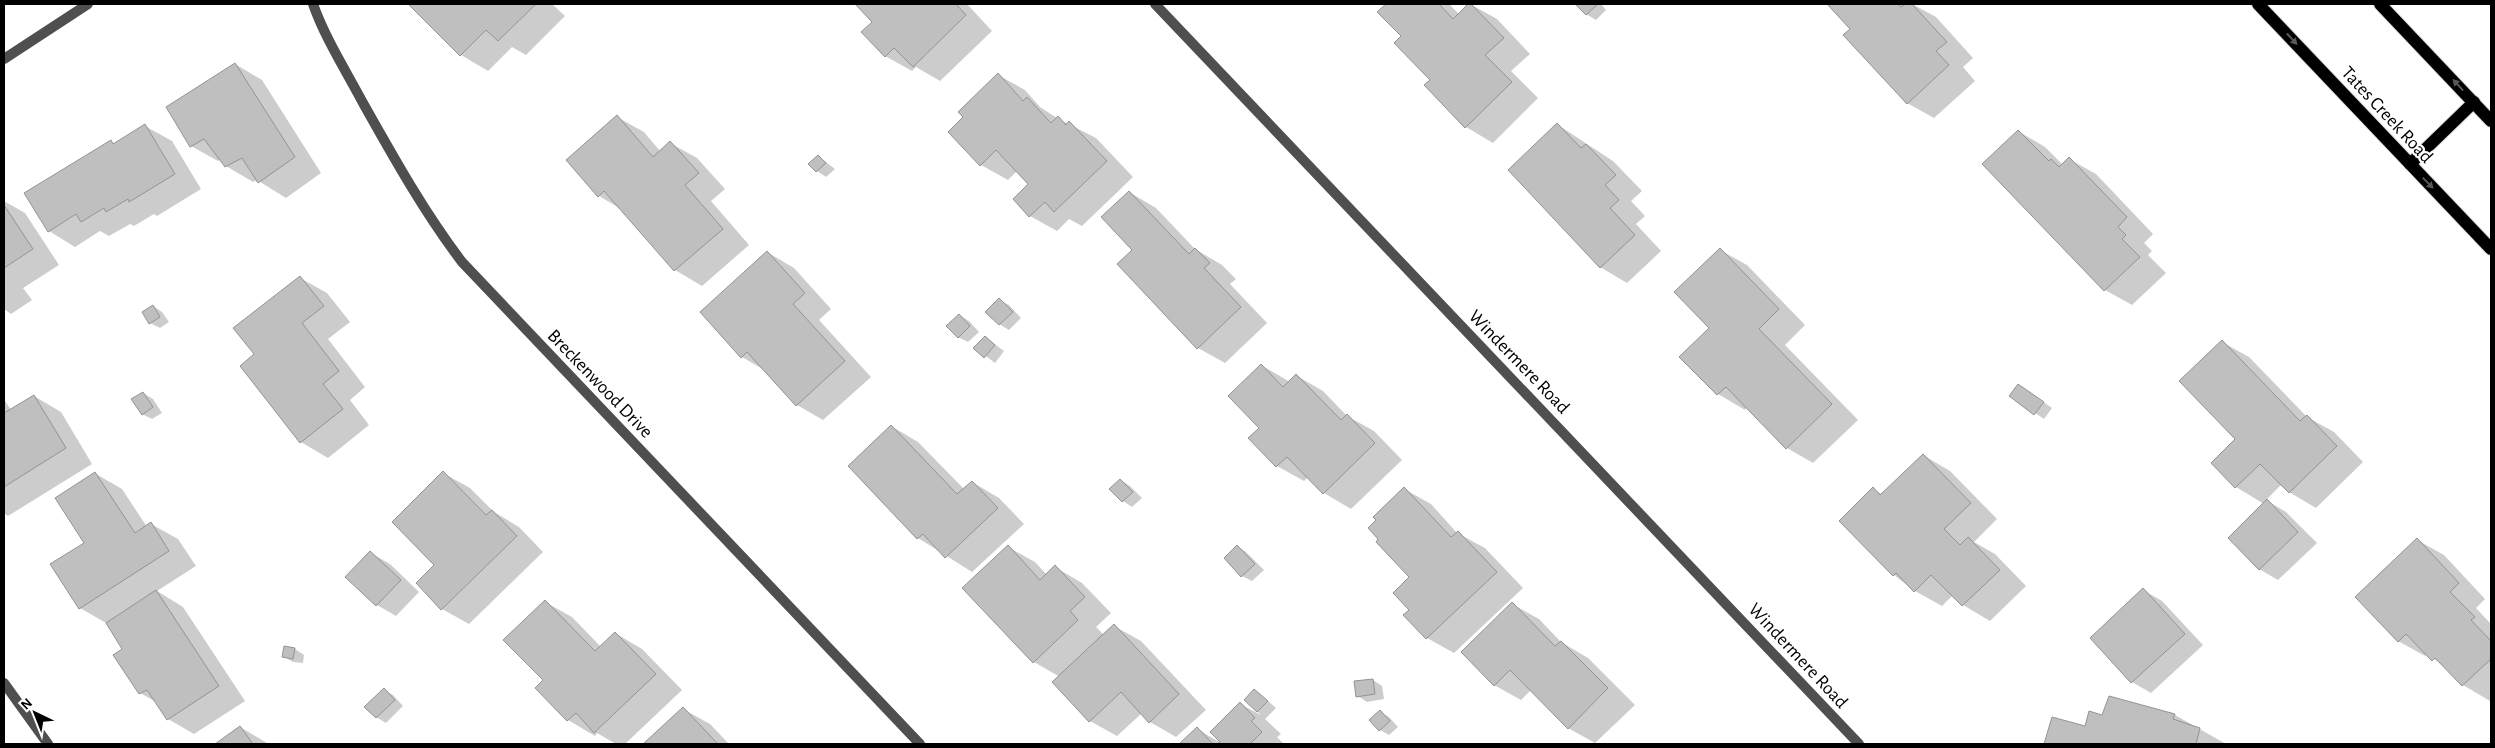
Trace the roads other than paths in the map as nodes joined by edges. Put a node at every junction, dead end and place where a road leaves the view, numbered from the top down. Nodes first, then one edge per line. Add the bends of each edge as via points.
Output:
1 (88, 4) edge
2 (312, 4) edge
3 (1155, 4) edge
4 (2258, 4) edge
5 (2380, 4) edge
6 (4, 59) edge
7 (2474, 102) junction
8 (2491, 121) edge
9 (2410, 164) junction
10 (2491, 250) edge
11 (4, 683) edge
12 (48, 744) edge
13 (920, 744) edge
14 (1859, 744) edge

1 - 6 street
2 - 13 street, Breckenwood Drive via 408,183 462,262
3 - 14 street, Windermere Road
4 -> 9 main road, Tates Creek Road
7 -> 5 main road
7 - 8 main road
7 - 9 main road
9 -> 10 main road, Tates Creek Road
11 - 12 street

